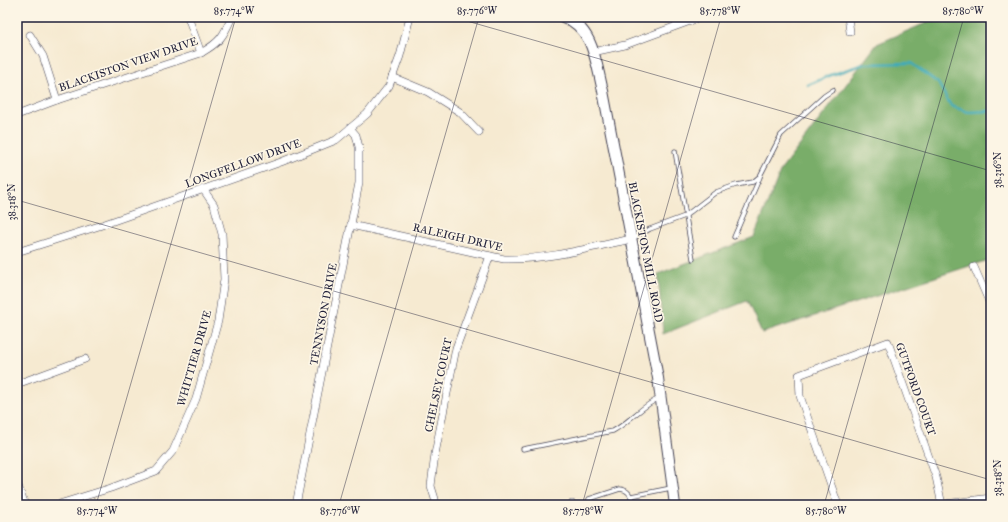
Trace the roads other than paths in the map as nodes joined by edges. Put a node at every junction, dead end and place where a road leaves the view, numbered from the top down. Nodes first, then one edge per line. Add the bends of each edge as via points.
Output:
1 (188, 17) edge
2 (232, 17) edge
3 (410, 17) edge
4 (563, 17) edge
5 (701, 17) edge
6 (848, 17) edge
7 (850, 32) dead end
8 (30, 35) dead end
9 (593, 52) junction
10 (200, 53) junction
11 (392, 77) junction
12 (833, 90) dead end
13 (57, 100) junction
14 (17, 115) edge
15 (350, 128) junction
16 (479, 132) dead end
17 (675, 151) dead end
18 (760, 176) junction
19 (203, 189) junction
20 (685, 216) junction
21 (351, 225) junction
22 (734, 237) dead end
23 (631, 239) junction
24 (17, 252) edge
25 (490, 256) junction
26 (693, 259) dead end
27 (974, 267) dead end
28 (991, 306) edge
29 (85, 359) dead end
30 (17, 384) edge
31 (661, 397) junction
32 (523, 449) dead end
33 (17, 483) edge
34 (673, 487) junction
35 (631, 496) junction
36 (435, 499) dead end
37 (991, 499) edge
38 (25, 505) edge
39 (56, 505) edge
40 (296, 505) edge
41 (586, 505) edge
42 (634, 505) edge
43 (675, 505) edge
44 (838, 505) edge
45 (942, 505) edge
46 (945, 505) edge

1 - 10 street
2 - 10 street, BLACKISTON VIEW DRIVE via 225,33 215,44
3 - 11 street, LONGFELLOW DRIVE
4 - 9 main road, BLACKISTON MILL ROAD via 588,35
5 - 9 street via 625,45
6 - 7 street
8 - 13 street via 43,56
9 - 23 main road, BLACKISTON MILL ROAD via 603,91
10 - 13 street, BLACKISTON VIEW DRIVE
11 - 15 street, LONGFELLOW DRIVE via 389,86 367,114
11 - 16 street via 428,92 460,112
12 - 18 lane via 781,135
13 - 14 street, BLACKISTON VIEW DRIVE
15 - 19 street, LONGFELLOW DRIVE via 336,140
15 - 21 street, TENNYSON DRIVE via 356,135 359,147 360,183
17 - 20 lane
18 - 20 lane via 753,182 716,192
18 - 22 lane
19 - 24 street, LONGFELLOW DRIVE
19 - 39 street, WHITTIER DRIVE via 214,205 222,234 224,279 218,321 196,399 173,452 156,471
20 - 23 lane
20 - 26 lane
21 - 25 street, RALEIGH DRIVE
21 - 40 street, TENNYSON DRIVE
23 - 25 street, RALEIGH DRIVE via 522,260
23 - 31 main road, BLACKISTON MILL ROAD
25 - 36 street, CHELSEY COURT via 456,348 430,486
27 - 28 street
29 - 30 street
31 - 32 lane via 614,431
31 - 34 main road, BLACKISTON MILL ROAD
33 - 38 street
34 - 35 lane
34 - 43 main road, BLACKISTON MILL ROAD
35 - 41 lane via 624,489 620,489 590,499
35 - 42 lane
37 - 46 street
44 - 45 street, GUTFORD COURT via 800,396 798,375 888,342 936,477

